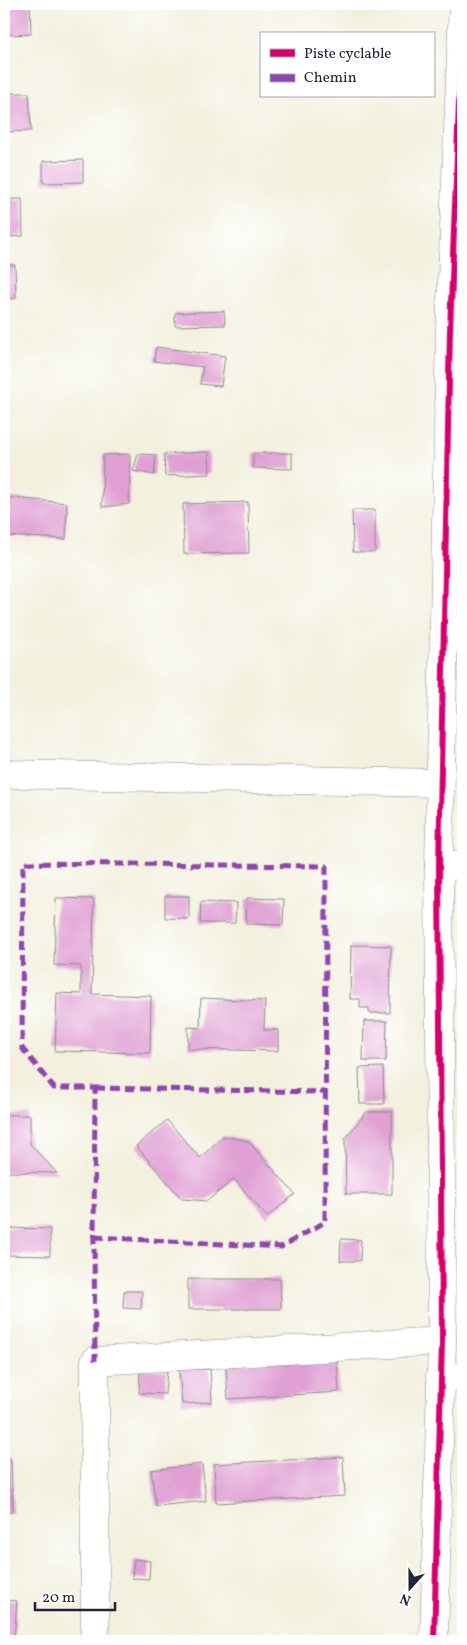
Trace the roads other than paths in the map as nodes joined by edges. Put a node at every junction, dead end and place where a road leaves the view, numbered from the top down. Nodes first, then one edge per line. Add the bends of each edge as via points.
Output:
1 (463, 4) edge
2 (4, 774) edge
3 (440, 783) junction
4 (451, 865) edge
5 (442, 1341) junction
6 (452, 1377) edge
7 (95, 1641) edge
8 (434, 1641) edge

1 - 3 street via 450,330
2 - 3 street
3 - 4 street
4 - 5 street
5 - 6 street
5 - 7 street via 95,1361
6 - 8 street

